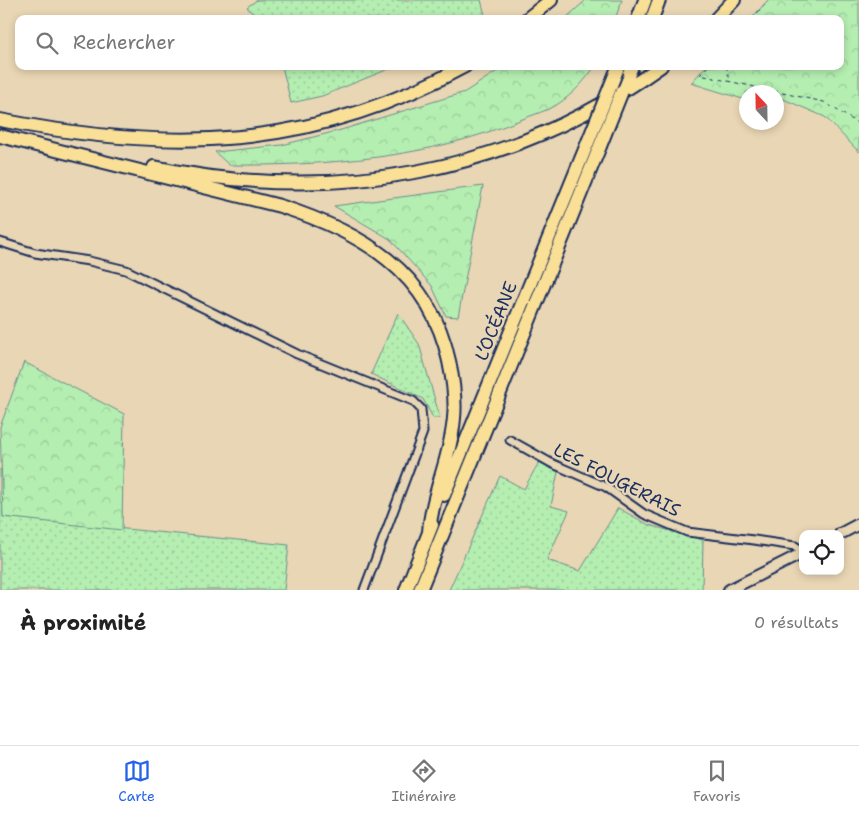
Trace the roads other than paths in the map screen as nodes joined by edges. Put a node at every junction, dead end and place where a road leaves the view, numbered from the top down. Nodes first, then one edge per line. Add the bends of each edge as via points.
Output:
1 (551, 0) edge
2 (562, 0) edge
3 (734, 0) edge
4 (656, 1) edge
5 (532, 15) edge
6 (543, 15) edge
7 (642, 15) edge
8 (653, 15) edge
9 (720, 15) edge
10 (457, 70) edge
11 (624, 70) edge
12 (655, 70) edge
13 (0, 120) edge
14 (0, 135) edge
15 (594, 144) junction
16 (0, 242) edge
17 (510, 440) dead end
18 (859, 524) edge
19 (429, 532) junction
20 (844, 532) edge
21 (799, 549) edge
22 (799, 554) edge
23 (364, 590) edge
24 (406, 590) edge
25 (420, 590) edge
26 (729, 590) edge

1 - 5 highway
2 - 6 highway
3 - 9 highway
4 - 7 highway
4 - 8 highway
10 - 13 highway via 368,110 320,124 225,140 112,138
11 - 15 highway, L’OCÉANE, bridge
12 - 14 highway via 586,113 501,151 464,162 370,180 301,184 215,177
14 - 19 highway via 280,206 353,235 395,266 414,286 438,325 453,383 454,418 443,475 430,512
15 - 19 highway, L’OCÉANE
15 - 25 highway, L’OCÉANE
16 - 23 street via 35,253 126,270 297,354 413,402 421,410 423,432
17 - 21 street, LES FOUGERAIS via 551,463 606,487 644,514 687,532
18 - 20 street
19 - 24 highway, L’OCÉANE
22 - 26 street

